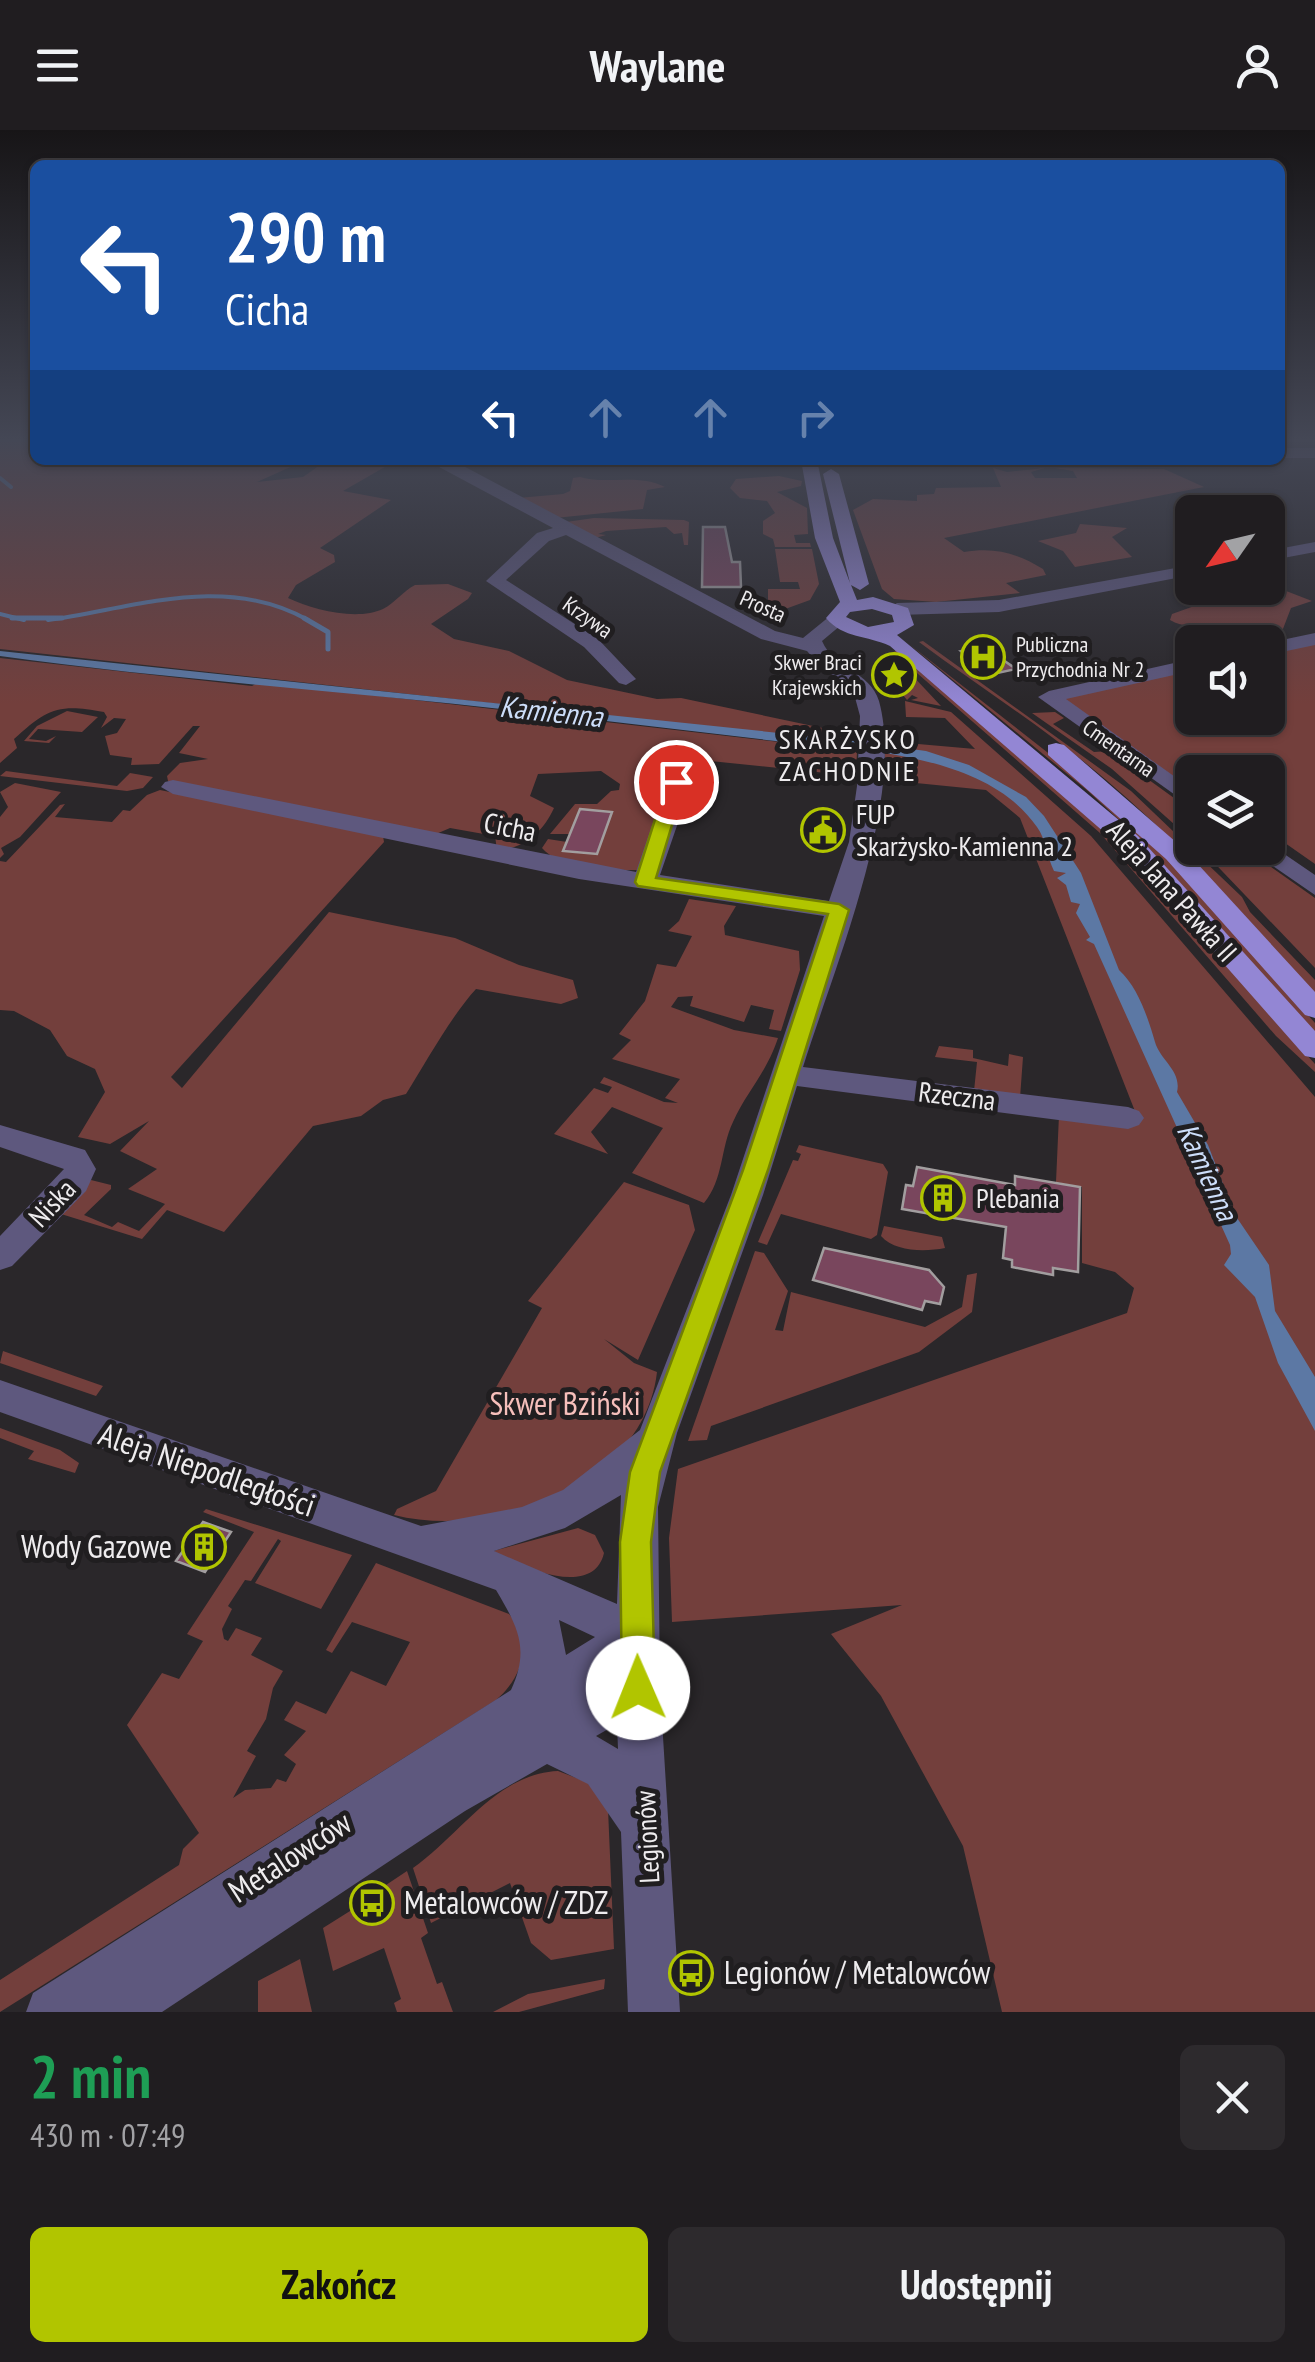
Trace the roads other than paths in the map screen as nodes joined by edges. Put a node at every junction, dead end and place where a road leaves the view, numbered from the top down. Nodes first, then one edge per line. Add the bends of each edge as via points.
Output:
1 (824, 529) edge
2 (840, 529) edge
3 (566, 530) joint
4 (1315, 546) edge
5 (1285, 552) edge
6 (1175, 573) edge
7 (872, 602) junction
8 (847, 618) junction
9 (895, 622) junction
10 (1315, 639) edge
11 (1285, 645) edge
12 (814, 647) junction
13 (1175, 669) edge
14 (626, 679) dead end
15 (173, 787) dead end
16 (1175, 788) edge
17 (672, 802) dead end
18 (1283, 865) edge
19 (645, 882) junction
20 (1315, 887) edge
21 (839, 910) junction
22 (1315, 1009) edge
23 (1315, 1049) edge
24 (786, 1075) junction
25 (1128, 1118) dead end
26 (0, 1136) edge
27 (0, 1258) edge
28 (0, 1396) edge
29 (658, 1433) junction
30 (414, 1542) junction
31 (511, 1576) junction
32 (638, 1635) junction
33 (638, 1688) junction
34 (535, 1721) junction
35 (646, 1832) junction
36 (52, 2012) edge
37 (116, 2012) edge
38 (654, 2012) edge

1 - 8 main road
2 - 7 main road
3 - 12 street, Prosta via 758,630
3 - 14 street, Krzywa via 544,537 495,581 590,643
4 - 5 street
6 - 9 street
7 - 8 main road
7 - 9 main road
8 - 9 main road
8 - 12 street
9 - 22 main road, Aleja Jana Pawła II via 1145,825
9 - 23 main road, Aleja Jana Pawła II via 897,642 1109,821
10 - 11 street
12 - 21 street, Legionów via 822,661 866,692 870,731 861,842
13 - 16 street, Cmentarna via 1052,695
15 - 19 street, Cicha
17 - 19 street
18 - 20 street
19 - 21 street, Cicha
21 - 24 street, Legionów
24 - 25 street, Rzeczna
24 - 29 street, Legionów
26 - 27 street, Niska via 74,1158 80,1169
28 - 30 street, Aleja Niepodległości
29 - 30 street, Aleja Niepodległości via 605,1488 560,1514 516,1529
29 - 32 street, Legionów via 638,1507
30 - 31 street, Aleja Niepodległości
31 - 32 street, Aleja Niepodległości
31 - 34 street via 544,1626 548,1646
32 - 33 street, Legionów
32 - 34 street, Metalowców
33 - 34 street, Metalowców
33 - 35 street, Legionów
34 - 35 street via 608,1767
34 - 36 street, Metalowców
34 - 37 street, Metalowców via 448,1794
35 - 38 street, Legionów

